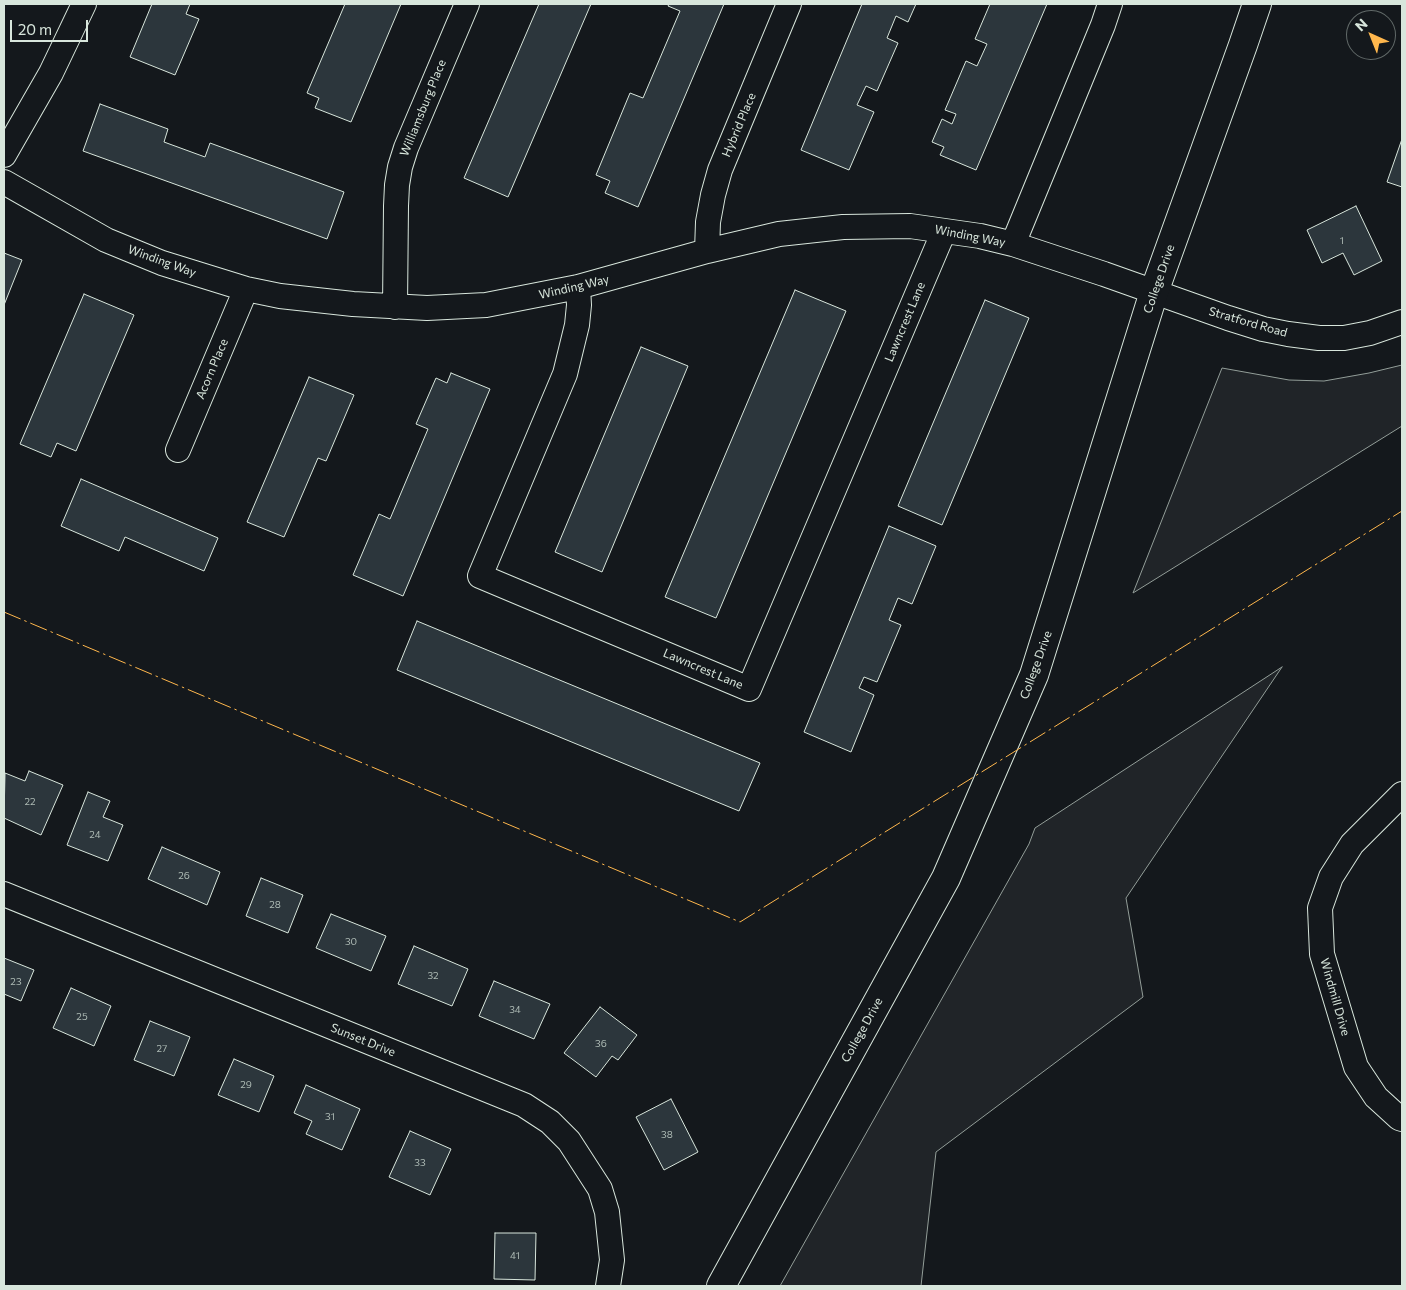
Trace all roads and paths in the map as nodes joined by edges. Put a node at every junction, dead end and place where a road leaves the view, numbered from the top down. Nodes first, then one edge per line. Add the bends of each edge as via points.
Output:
1 (84, 4) edge
2 (467, 4) edge
3 (790, 4) edge
4 (1110, 4) edge
5 (1257, 4) edge
6 (4, 155) edge
7 (4, 182) edge
8 (944, 231) junction
9 (1013, 244) junction
10 (707, 251) junction
11 (578, 288) junction
12 (246, 289) junction
13 (1154, 292) junction
14 (394, 306) junction
15 (1402, 322) edge
16 (178, 450) dead end
17 (1402, 794) edge
18 (4, 894) edge
19 (1402, 1120) edge
20 (608, 1286) edge
21 (721, 1286) edge

1 - 6 street via 51,73
2 - 14 street, Williamsburg Place via 400,167
3 - 10 street, Hybrid Place via 720,170 712,195
4 - 9 street
5 - 13 main road, College Drive
7 - 12 street, Winding Way via 106,240 162,263
8 - 9 street, Winding Way
8 - 10 street, Winding Way via 910,226 843,226 779,234
8 - 11 street, Lawncrest Lane via 750,689 480,576 564,374 577,324
9 - 13 street, Winding Way
10 - 11 street, Winding Way
11 - 14 street, Winding Way via 486,305 453,308
12 - 14 street, Winding Way via 280,296
12 - 16 street, Acorn Place
13 - 15 street, Stratford Road via 1263,329 1319,338 1370,333
13 - 21 main road, College Drive via 1034,675 954,861
17 - 19 street, Windmill Drive via 1352,844 1331,877 1320,908 1322,954 1356,1067 1376,1097
18 - 20 street, Sunset Drive via 530,1109 570,1141 600,1189 607,1212 612,1260

